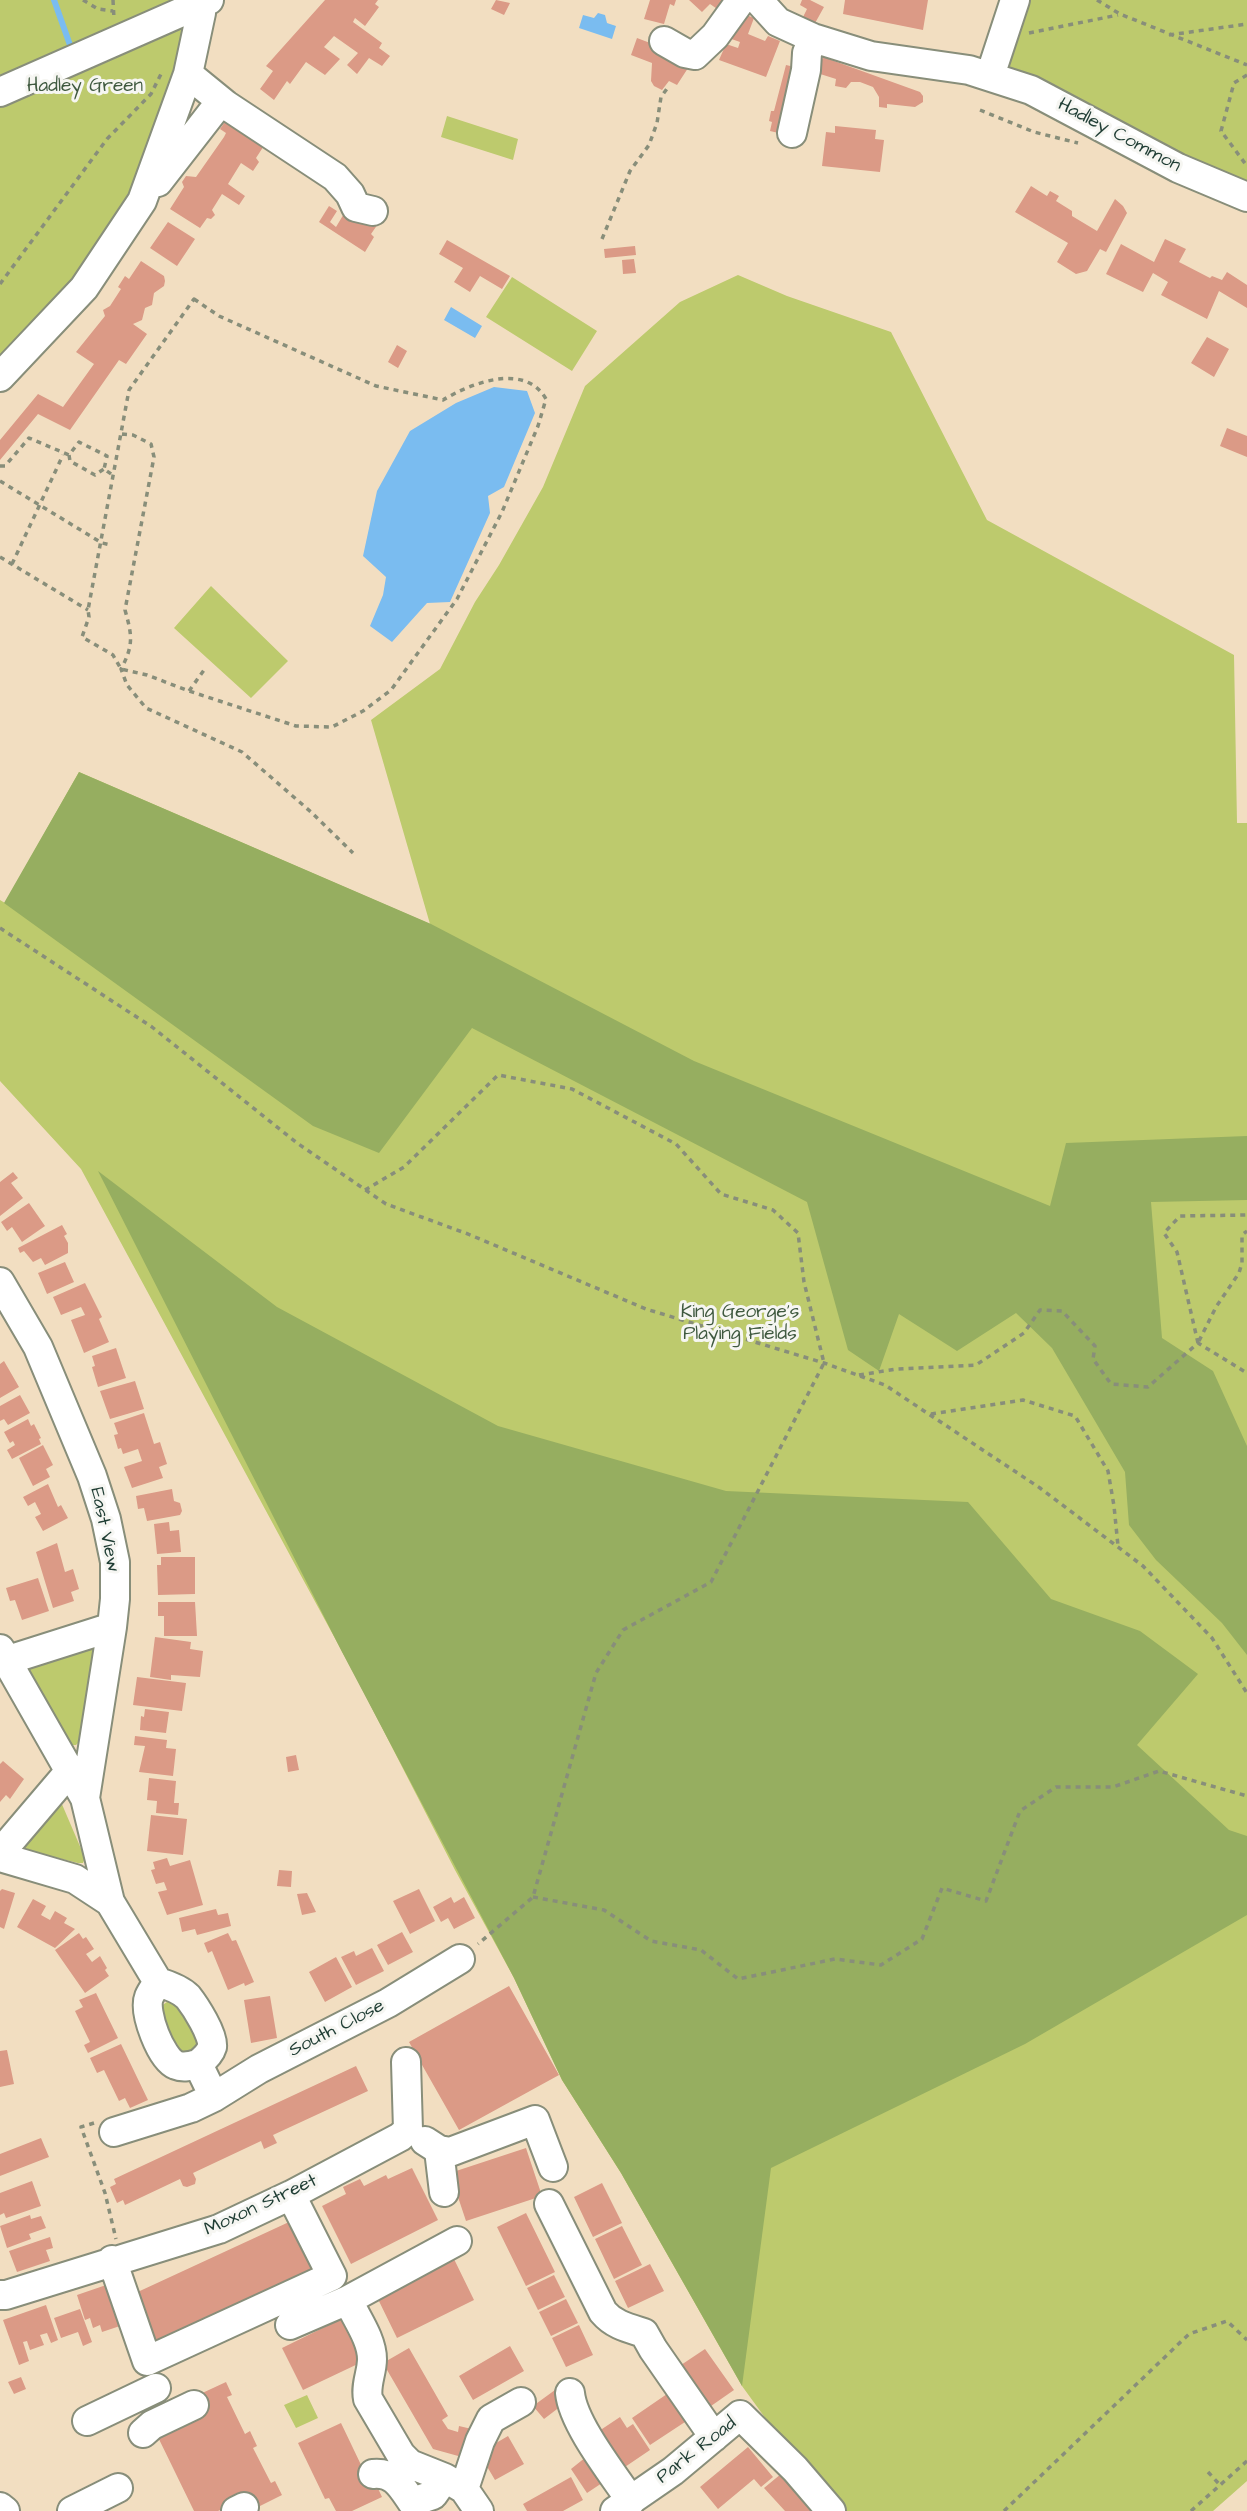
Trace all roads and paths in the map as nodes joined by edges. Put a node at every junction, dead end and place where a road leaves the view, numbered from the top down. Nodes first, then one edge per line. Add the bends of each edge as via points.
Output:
1 (83, 0) edge
2 (741, 0) edge
3 (758, 0) edge
4 (1015, 0) edge
5 (1097, 0) edge
6 (205, 2) edge
7 (113, 10) dead end
8 (1120, 14) junction
9 (1247, 24) edge
10 (1169, 35) junction
11 (813, 38) junction
12 (1003, 39) junction
13 (664, 41) dead end
14 (1247, 65) edge
15 (177, 69) junction
16 (1247, 75) edge
17 (990, 76) junction
18 (669, 86) dead end
19 (0, 92) edge
20 (221, 102) junction
21 (980, 110) dead end
22 (792, 133) dead end
23 (1087, 145) dead end
24 (1247, 166) edge
25 (1247, 197) edge
26 (142, 201) junction
27 (373, 211) dead end
28 (602, 239) dead end
29 (0, 284) edge
30 (0, 377) edge
31 (122, 434) junction
32 (63, 454) junction
33 (69, 456) junction
34 (0, 466) edge
35 (104, 469) junction
36 (114, 476) junction
37 (0, 481) edge
38 (39, 506) junction
39 (102, 543) junction
40 (111, 545) dead end
41 (0, 556) edge
42 (12, 564) junction
43 (88, 610) junction
44 (121, 669) junction
45 (204, 670) dead end
46 (189, 691) junction
47 (353, 853) dead end
48 (0, 928) edge
49 (365, 1190) junction
50 (1247, 1215) edge
51 (1247, 1231) edge
52 (1242, 1263) junction
53 (1247, 1267) edge
54 (0, 1282) edge
55 (1198, 1343) junction
56 (824, 1363) junction
57 (1247, 1373) edge
58 (857, 1375) junction
59 (929, 1414) junction
60 (1118, 1547) junction
61 (112, 1627) junction
62 (4, 1654) edge
63 (1247, 1693) edge
64 (69, 1772) junction
65 (1247, 1796) edge
66 (85, 1798) junction
67 (0, 1855) edge
68 (533, 1898) junction
69 (110, 1902) junction
70 (460, 1959) joint
71 (158, 1982) junction
72 (406, 2062) dead end
73 (198, 2064) junction
74 (214, 2097) junction
75 (408, 2130) junction
76 (114, 2132) dead end
77 (439, 2150) junction
78 (553, 2167) dead end
79 (444, 2192) dead end
80 (291, 2195) junction
81 (550, 2204) dead end
82 (457, 2241) dead end
83 (112, 2260) junction
84 (0, 2295) edge
85 (348, 2300) junction
86 (290, 2325) dead end
87 (1247, 2340) edge
88 (118, 2386) dead end
89 (156, 2388) dead end
90 (570, 2393) dead end
91 (520, 2402) dead end
92 (194, 2405) dead end
93 (143, 2433) dead end
94 (714, 2437) junction
95 (1247, 2461) edge
96 (1208, 2472) dead end
97 (373, 2474) dead end
98 (1220, 2485) junction
99 (118, 2488) dead end
100 (463, 2493) edge
101 (623, 2506) edge
102 (0, 2507) edge
103 (5, 2511) edge
104 (72, 2511) edge
105 (831, 2511) edge
106 (1004, 2511) edge
107 (1191, 2511) edge

1 - 7 path via 98,9
2 - 13 street via 695,55
3 - 11 street, Hadley Common via 778,22
4 - 12 street
5 - 8 path
6 - 15 street
6 - 19 street
8 - 10 path
8 - 12 path
9 - 10 path
10 - 14 path
11 - 17 street, Hadley Common via 871,56
11 - 22 street
12 - 17 street
15 - 20 street
15 - 26 street
15 - 29 path via 107,139
16 - 24 path via 1234,83 1221,131
17 - 25 street, Hadley Common via 1031,90 1178,168
18 - 28 path via 661,97 649,145 630,171
20 - 26 street
20 - 27 street via 335,177 356,207
21 - 23 path via 1034,132
26 - 30 street via 84,288
31 - 36 path
31 - 44 path via 151,444 154,457 125,610 131,650
31 - 46 path via 129,390 194,299 219,316 376,386 443,400 486,380 518,380 540,389 546,400 502,512 466,582 391,690 332,727 296,726
32 - 33 path
32 - 34 path via 29,438
32 - 38 path
33 - 35 path via 95,475
33 - 35 path via 79,442 107,456
35 - 36 path
36 - 39 path
37 - 38 path
38 - 39 path
38 - 42 path
39 - 40 path
39 - 43 path
41 - 42 path
42 - 43 path
43 - 44 path via 82,637 113,655
44 - 46 path
44 - 47 path via 127,685 146,708 242,752
45 - 46 path
48 - 49 path via 152,1027 297,1143
49 - 56 path via 386,1204 646,1308
49 - 56 path via 404,1167 498,1075 572,1089 676,1144 721,1194 773,1210 798,1233 804,1282
50 - 55 path via 1180,1216 1164,1233 1177,1252
51 - 52 path via 1242,1235
52 - 53 path
52 - 55 path
54 - 61 street, East View via 38,1347 106,1519 115,1562
55 - 57 path
55 - 58 path via 1148,1387 1111,1384 1093,1359 1095,1346 1062,1311 1040,1310 1024,1334 976,1365
56 - 58 path
56 - 68 path via 711,1582 623,1630 596,1673
58 - 59 path via 885,1385
59 - 60 path
59 - 60 path via 1023,1400 1075,1416 1108,1471
60 - 63 path via 1143,1566 1212,1638
61 - 62 street
61 - 66 street, East View
62 - 64 street
64 - 66 street
64 - 67 street
65 - 68 path via 1159,1771 1113,1787 1056,1787 1020,1811 986,1901 942,1888 922,1939 881,1965 835,1959 738,1979 701,1950 651,1941 604,1910
66 - 69 street
67 - 69 street via 75,1879
68 - 70 path
69 - 71 street
70 - 74 street, South Close
71 - 73 street via 187,1996 210,2033 212,2046
71 - 73 street via 149,1997 147,2017 166,2056 174,2065
72 - 75 street
73 - 74 street
74 - 76 street, South Close
75 - 77 street
75 - 80 street, Moxon Street
77 - 78 street via 450,2152 535,2120
77 - 79 street
80 - 83 street, Moxon Street via 219,2229
80 - 83 street via 332,2276 147,2361
81 - 94 street via 603,2312 610,2320 644,2333
82 - 85 street
83 - 84 street, Moxon Street
85 - 86 street
85 - 100 street via 370,2346 368,2399 401,2455
87 - 106 path via 1227,2321 1189,2334
88 - 89 street via 79,2405 89,2426
90 - 101 street via 571,2406
91 - 100 street via 491,2419
92 - 93 street
94 - 101 street, Park Road
94 - 105 street, Park Road via 740,2415
95 - 98 path
96 - 98 path
97 - 100 street via 392,2476 412,2502
98 - 107 path
99 - 104 street
102 - 103 street

